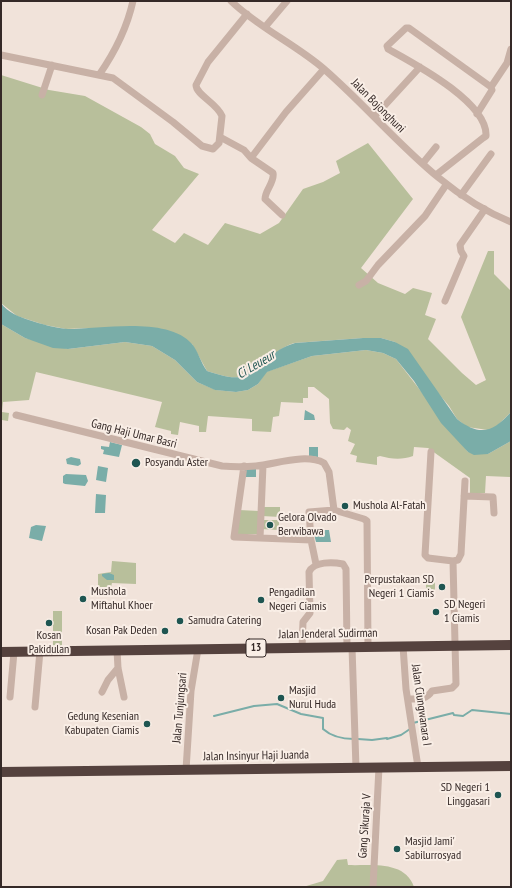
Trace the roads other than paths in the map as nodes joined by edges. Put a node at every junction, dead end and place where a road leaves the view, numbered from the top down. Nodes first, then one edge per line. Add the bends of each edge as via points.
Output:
1 (133, 1) edge
2 (231, 1) edge
3 (287, 1) edge
4 (247, 14) junction
5 (265, 27) junction
6 (511, 49) edge
7 (1, 55) edge
8 (52, 65) junction
9 (420, 67) junction
10 (324, 68) junction
11 (100, 75) junction
12 (491, 86) junction
13 (42, 95) dead end
14 (477, 114) junction
15 (375, 116) junction
16 (220, 137) junction
17 (436, 147) dead end
18 (491, 154) dead end
19 (251, 158) junction
20 (423, 164) junction
21 (436, 175) junction
22 (446, 185) junction
23 (461, 195) junction
24 (485, 209) junction
25 (282, 215) dead end
26 (511, 222) edge
27 (359, 285) dead end
28 (445, 301) dead end
29 (16, 415) dead end
30 (431, 452) dead end
31 (264, 465) junction
32 (244, 466) junction
33 (465, 481) dead end
34 (464, 496) junction
35 (334, 510) junction
36 (494, 513) dead end
37 (260, 538) junction
38 (311, 540) junction
39 (452, 561) junction
40 (316, 564) junction
41 (455, 645) junction
42 (511, 645) edge
43 (403, 646) junction
44 (350, 647) junction
45 (368, 647) junction
46 (302, 648) junction
47 (198, 649) junction
48 (117, 650) junction
49 (40, 651) junction
50 (1, 652) edge
51 (14, 652) junction
52 (118, 668) junction
53 (102, 692) dead end
54 (124, 697) dead end
55 (10, 698) dead end
56 (408, 699) junction
57 (35, 707) dead end
58 (511, 766) edge
59 (379, 767) junction
60 (418, 767) junction
61 (356, 768) junction
62 (186, 770) junction
63 (1, 772) edge
64 (373, 887) edge

1 - 11 street via 122,35
2 - 4 street, Jalan Bojonghuni
3 - 5 street
4 - 5 street, Jalan Bojonghuni
4 - 16 street via 213,56 196,85 199,94 212,102 222,116
5 - 10 street, Jalan Bojonghuni via 306,53
6 - 12 street via 507,63
7 - 8 street
8 - 11 street
8 - 13 street
9 - 12 street via 388,49 387,46 406,28
9 - 14 street via 452,88
9 - 15 street
10 - 15 street, Jalan Bojonghuni
10 - 19 street
11 - 16 street via 113,78 202,146 213,149 219,143
12 - 14 street via 492,90
14 - 21 street via 486,136
15 - 20 street, Jalan Bojonghuni via 398,142
16 - 19 street via 244,150
17 - 20 street
18 - 23 street
19 - 25 street via 273,173 274,177 265,199
20 - 21 street, Jalan Bojonghuni
21 - 22 street, Jalan Bojonghuni
22 - 23 street, Jalan Bojonghuni
22 - 27 street via 425,216 366,281
23 - 24 street, Jalan Bojonghuni
24 - 26 street, Jalan Bojonghuni
24 - 28 street via 460,245 464,256
29 - 32 street, Gang Haji Umar Basri via 206,463
30 - 39 street via 425,555 428,558
31 - 32 street, Gang Haji Umar Basri
31 - 35 street, Gang Haji Umar Basri via 282,460 312,460 324,463 329,472
31 - 37 street
32 - 37 street via 234,537
33 - 34 street
34 - 36 street via 493,497
34 - 39 street via 461,554 458,560
35 - 38 street via 309,512
35 - 45 street via 367,521
37 - 38 street
38 - 40 street
39 - 41 street
40 - 44 street via 346,566
40 - 46 street via 309,572 310,613 303,622
41 - 42 highway, Jalan Jenderal Sudirman / 13
41 - 43 highway, Jalan Jenderal Sudirman / 13
41 - 56 street via 456,687 432,691 424,699
43 - 45 highway, Jalan Jenderal Sudirman / 13
43 - 56 street, Jalan Ciungwanara I
44 - 45 highway, Jalan Jenderal Sudirman / 13
44 - 46 highway, Jalan Jenderal Sudirman / 13
44 - 61 street
46 - 47 highway, Jalan Jenderal Sudirman / 13
47 - 48 highway, Jalan Jenderal Sudirman / 13
47 - 62 street, Jalan Tunjungsari via 191,691
48 - 49 highway, Jalan Jenderal Sudirman / 13
48 - 52 street
49 - 51 highway, Jalan Jenderal Sudirman / 13
49 - 57 street
50 - 51 highway, Jalan Jenderal Sudirman / 13
51 - 55 street
52 - 53 street
52 - 54 street
56 - 60 street, Jalan Ciungwanara I
58 - 60 highway, Jalan Insinyur Haji Juanda
59 - 60 highway, Jalan Insinyur Haji Juanda
59 - 61 highway, Jalan Insinyur Haji Juanda
59 - 64 street, Gang Sikuraja V
61 - 62 highway, Jalan Insinyur Haji Juanda
62 - 63 highway, Jalan Insinyur Haji Juanda

